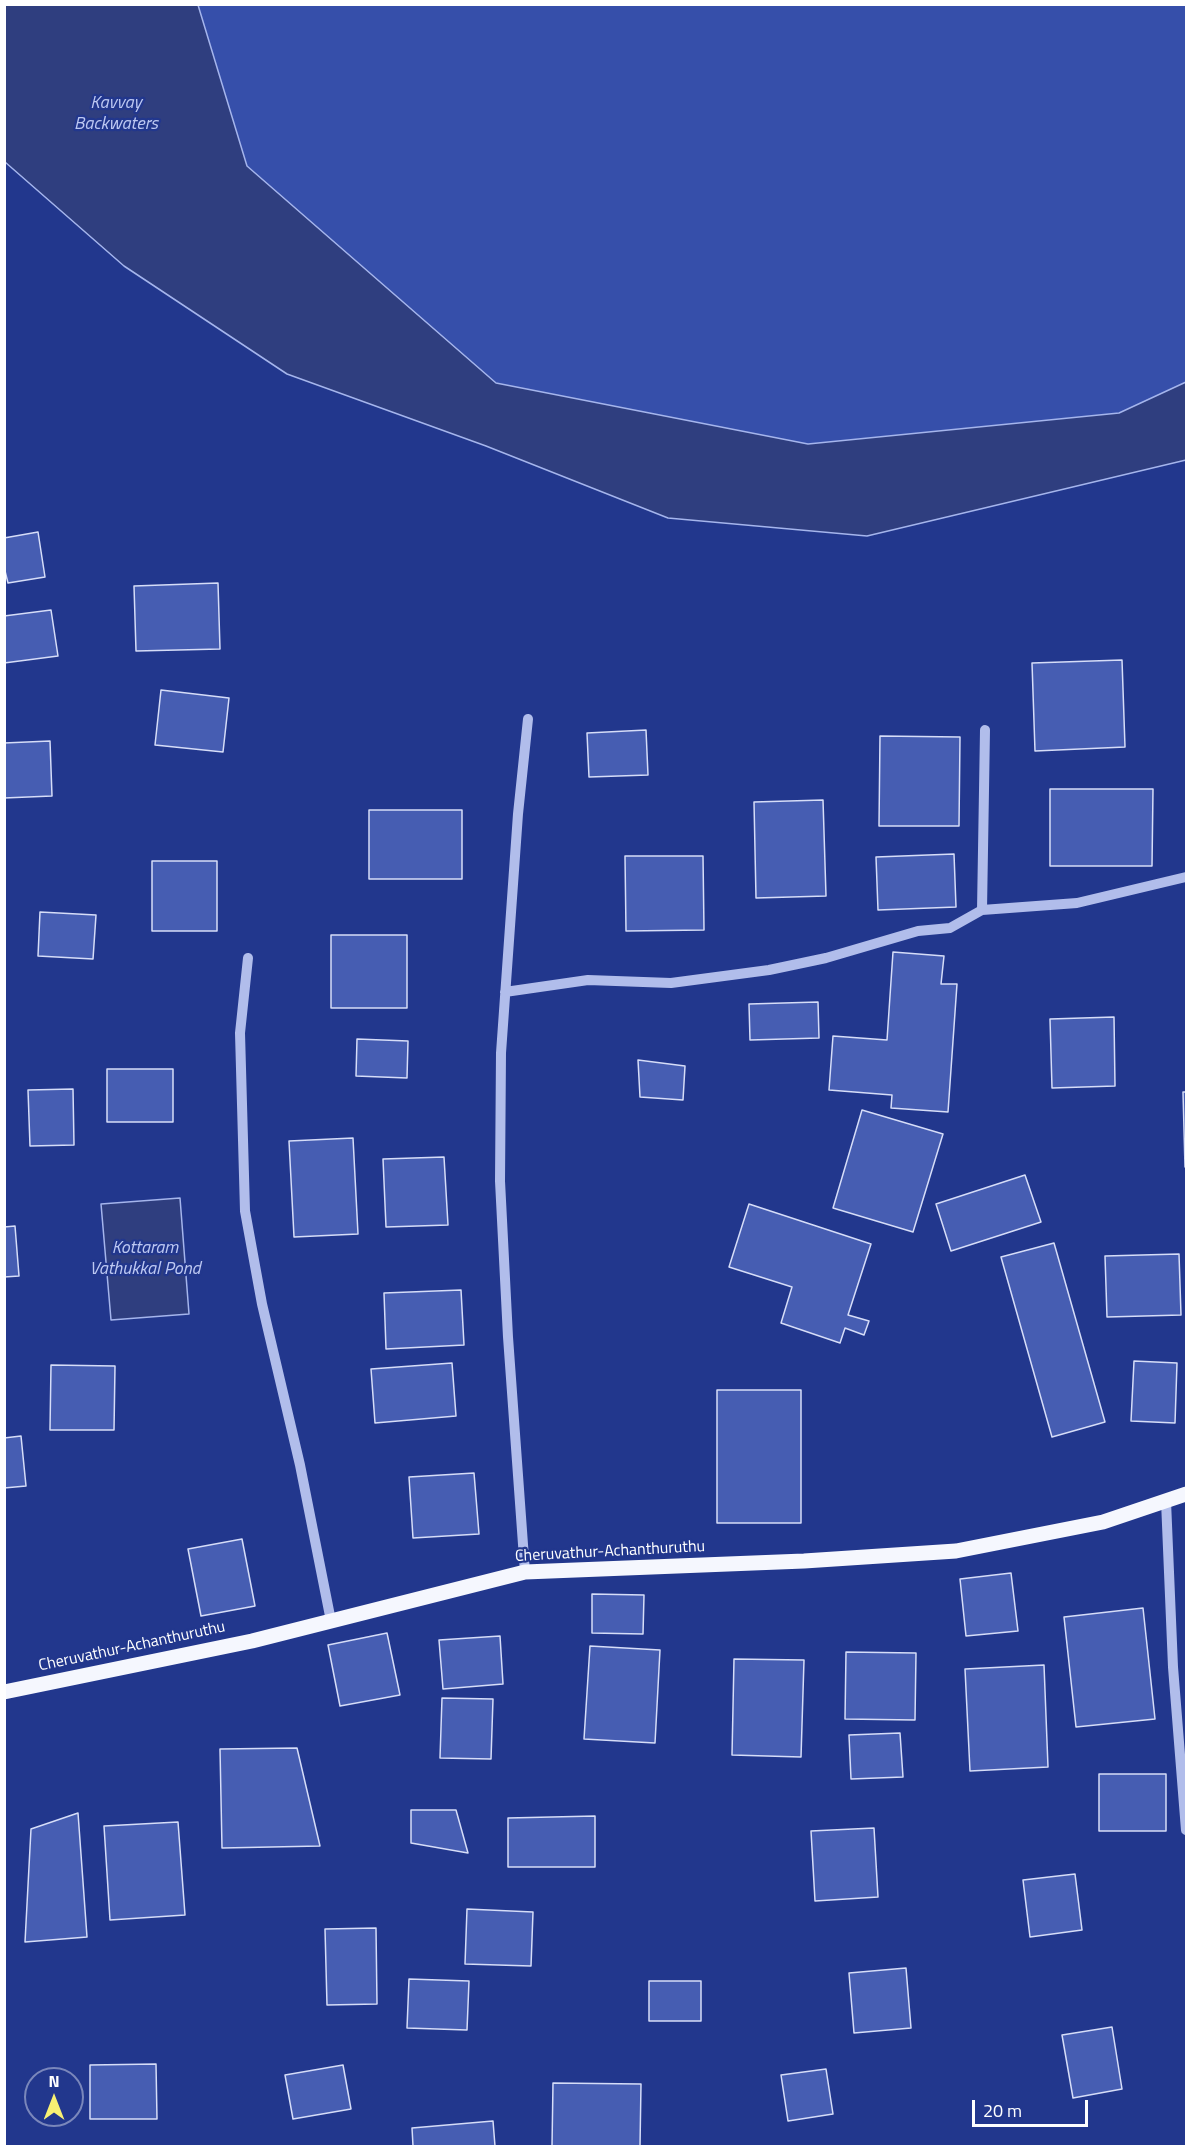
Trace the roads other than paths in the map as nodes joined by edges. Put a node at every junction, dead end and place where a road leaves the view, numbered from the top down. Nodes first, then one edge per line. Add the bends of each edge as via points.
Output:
1 (528, 719) dead end
2 (985, 730) dead end
3 (1186, 877) edge
4 (981, 910) junction
5 (248, 958) dead end
6 (505, 992) junction
7 (1186, 1494) edge
8 (1166, 1501) junction
9 (525, 1572) junction
10 (330, 1621) junction
11 (4, 1692) edge
12 (1186, 1830) edge

1 - 6 street
2 - 4 street
3 - 4 street via 1077,903
4 - 6 street via 950,928 918,931 826,958 769,969 671,983 588,980
5 - 10 street via 240,1032 245,1211
6 - 9 street via 500,1181
7 - 8 main road, Cheruvathur-Achanthuruthu
8 - 9 main road, Cheruvathur-Achanthuruthu via 1103,1522 956,1551
8 - 12 street via 1173,1667
9 - 10 main road, Cheruvathur-Achanthuruthu
10 - 11 main road, Cheruvathur-Achanthuruthu

